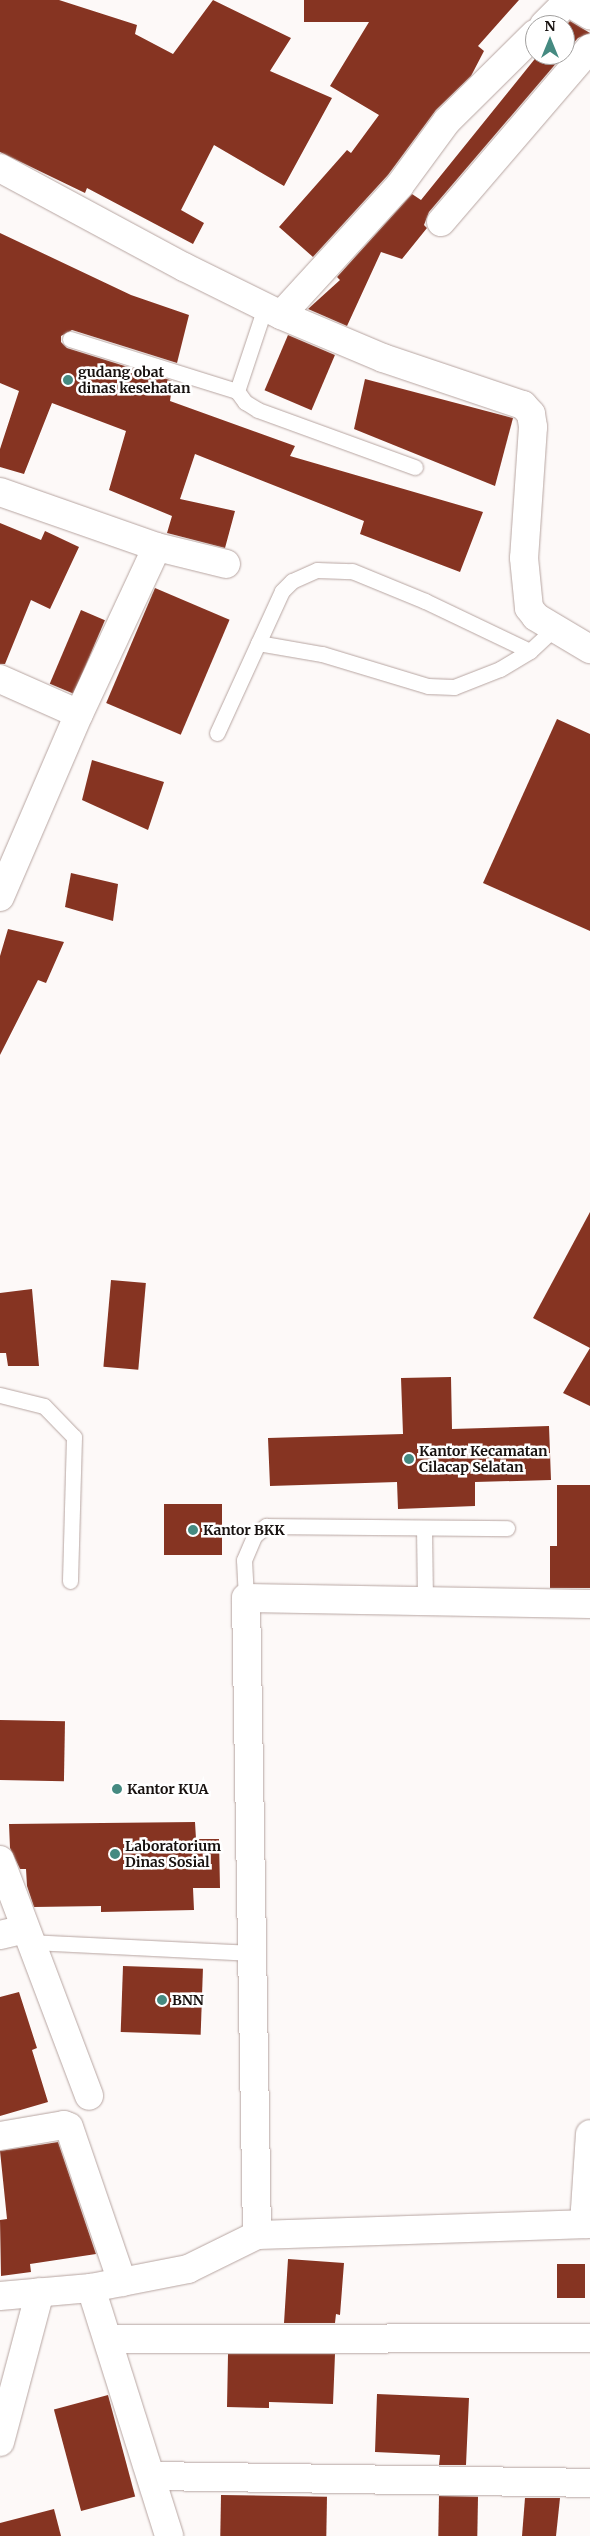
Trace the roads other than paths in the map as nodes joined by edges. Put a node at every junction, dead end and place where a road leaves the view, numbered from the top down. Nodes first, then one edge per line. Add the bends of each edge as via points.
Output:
1 (576, 6) edge
2 (561, 15) edge
3 (525, 44) edge
4 (590, 48) edge
5 (1, 172) edge
6 (441, 222) dead end
7 (273, 311) junction
8 (70, 339) dead end
9 (237, 391) junction
10 (415, 467) dead end
11 (0, 492) edge
12 (157, 547) junction
13 (226, 564) dead end
14 (555, 628) junction
15 (258, 643) junction
16 (590, 649) edge
17 (530, 651) junction
18 (0, 679) edge
19 (79, 714) junction
20 (217, 733) dead end
21 (1, 894) edge
22 (0, 1395) edge
23 (424, 1528) junction
24 (507, 1528) dead end
25 (70, 1581) dead end
26 (246, 1598) junction
27 (425, 1601) junction
28 (590, 1604) edge
29 (0, 1860) edge
30 (18, 1935) edge
31 (251, 1953) junction
32 (89, 2096) dead end
33 (590, 2134) edge
34 (0, 2136) edge
35 (587, 2224) edge
36 (257, 2235) junction
37 (122, 2282) junction
38 (91, 2288) junction
39 (40, 2292) junction
40 (0, 2296) edge
41 (590, 2338) edge
42 (108, 2339) junction
43 (0, 2442) edge
44 (152, 2476) junction
45 (590, 2483) edge
46 (169, 2536) edge

1 - 2 street
3 - 7 street via 447,121 400,185
4 - 6 street
5 - 7 street
7 - 9 lane
7 - 14 street via 382,358 523,405 531,414 533,427 524,558 526,596 536,617
8 - 9 lane
9 - 10 lane via 245,402 258,410
11 - 12 street
12 - 13 street
12 - 19 street
14 - 16 street
14 - 17 lane
15 - 17 lane via 322,654 428,686 454,687 474,682
15 - 17 lane via 282,591 292,581 317,570 335,570 352,571 425,601
15 - 20 lane
18 - 19 street
19 - 21 street
22 - 25 lane via 44,1406 74,1437
23 - 24 lane
23 - 26 lane via 266,1526 254,1536 244,1560
23 - 27 lane
26 - 27 street
26 - 31 street
27 - 28 street
29 - 30 street
30 - 31 lane
30 - 32 street
31 - 36 street
33 - 35 street
34 - 37 street via 64,2125 69,2127
35 - 36 street
36 - 37 street via 188,2269
37 - 38 street
38 - 39 street
38 - 42 street
39 - 40 street
39 - 43 street
41 - 42 street
42 - 44 street
44 - 45 street
44 - 46 street

